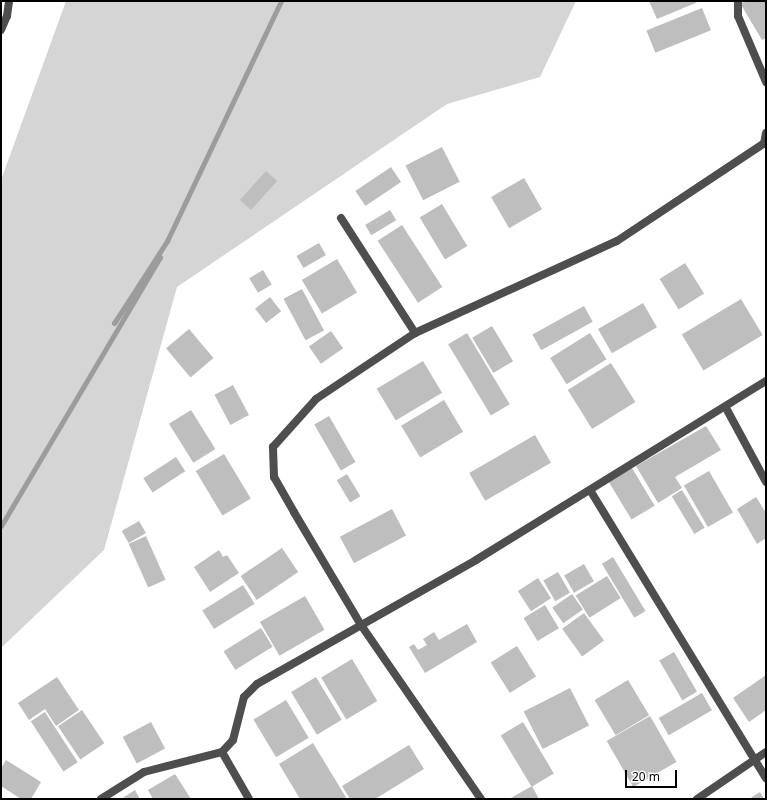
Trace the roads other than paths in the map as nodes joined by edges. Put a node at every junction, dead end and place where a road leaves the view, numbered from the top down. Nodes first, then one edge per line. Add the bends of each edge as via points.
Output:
1 (9, 1) edge
2 (738, 1) edge
3 (1, 30) edge
4 (766, 82) edge
5 (766, 133) edge
6 (765, 143) edge
7 (341, 218) dead end
8 (415, 333) junction
9 (766, 381) edge
10 (726, 408) junction
11 (766, 482) edge
12 (590, 490) junction
13 (361, 625) junction
14 (222, 752) junction
15 (766, 752) edge
16 (755, 760) junction
17 (766, 778) edge
18 (101, 799) edge
19 (249, 799) edge
20 (481, 799) edge
21 (697, 799) edge

1 - 3 street via 7,16
2 - 4 street via 738,16
5 - 6 street
6 - 8 street via 617,242
7 - 8 street
8 - 13 street via 316,399 274,447 274,476
9 - 10 street
10 - 11 street
10 - 12 street
12 - 13 street via 476,560
12 - 16 street
13 - 14 street via 257,684 244,697 233,740
13 - 20 street
14 - 18 street via 144,772
14 - 19 street
15 - 16 street
16 - 17 street
16 - 21 street

